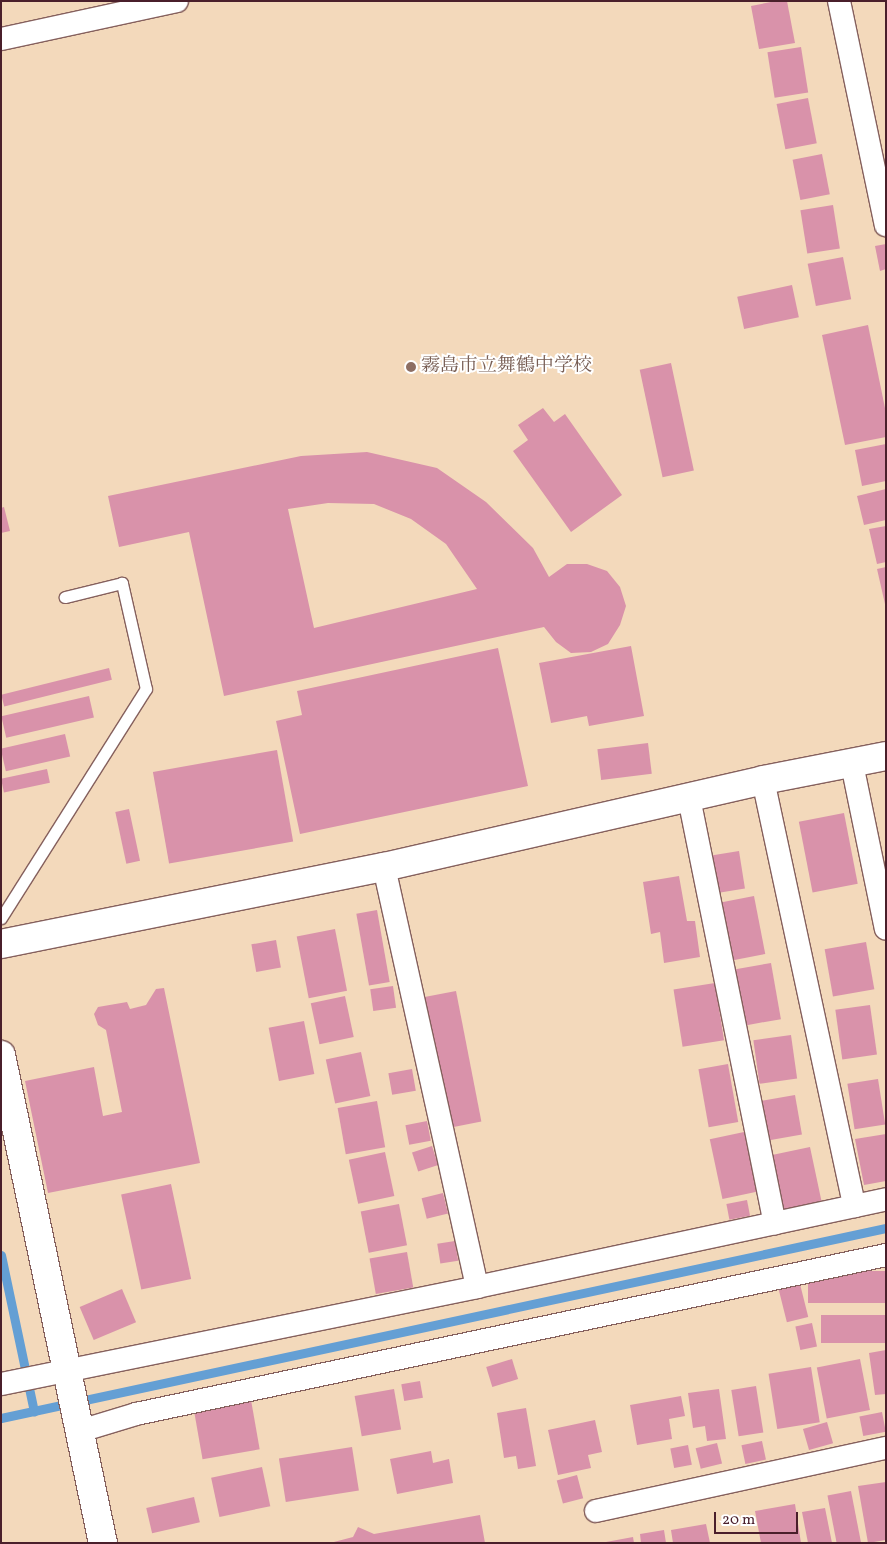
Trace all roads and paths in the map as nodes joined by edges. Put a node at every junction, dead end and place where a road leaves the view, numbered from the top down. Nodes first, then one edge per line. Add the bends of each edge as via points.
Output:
1 (177, 1) edge
2 (839, 1) edge
3 (1, 39) edge
4 (886, 225) edge
5 (65, 597) dead end
6 (886, 756) edge
7 (852, 764) junction
8 (763, 780) junction
9 (689, 798) junction
10 (384, 867) junction
11 (1, 918) edge
12 (886, 929) edge
13 (1, 944) edge
14 (1, 1055) edge
15 (886, 1199) edge
16 (854, 1206) junction
17 (775, 1223) junction
18 (886, 1255) edge
19 (477, 1287) junction
20 (70, 1376) junction
21 (1, 1384) edge
22 (79, 1425) junction
23 (886, 1448) edge
24 (596, 1511) dead end
25 (104, 1543) edge

1 - 3 street
2 - 4 street
5 - 11 lane via 122,583 146,689
6 - 7 street
7 - 8 street
7 - 12 street
8 - 9 street
8 - 16 street
9 - 10 street
9 - 17 street
10 - 13 street
10 - 19 street
14 - 20 street
15 - 16 street
16 - 17 street
17 - 19 street
18 - 22 street
19 - 20 street
20 - 21 street
20 - 22 street
22 - 25 street
23 - 24 street

